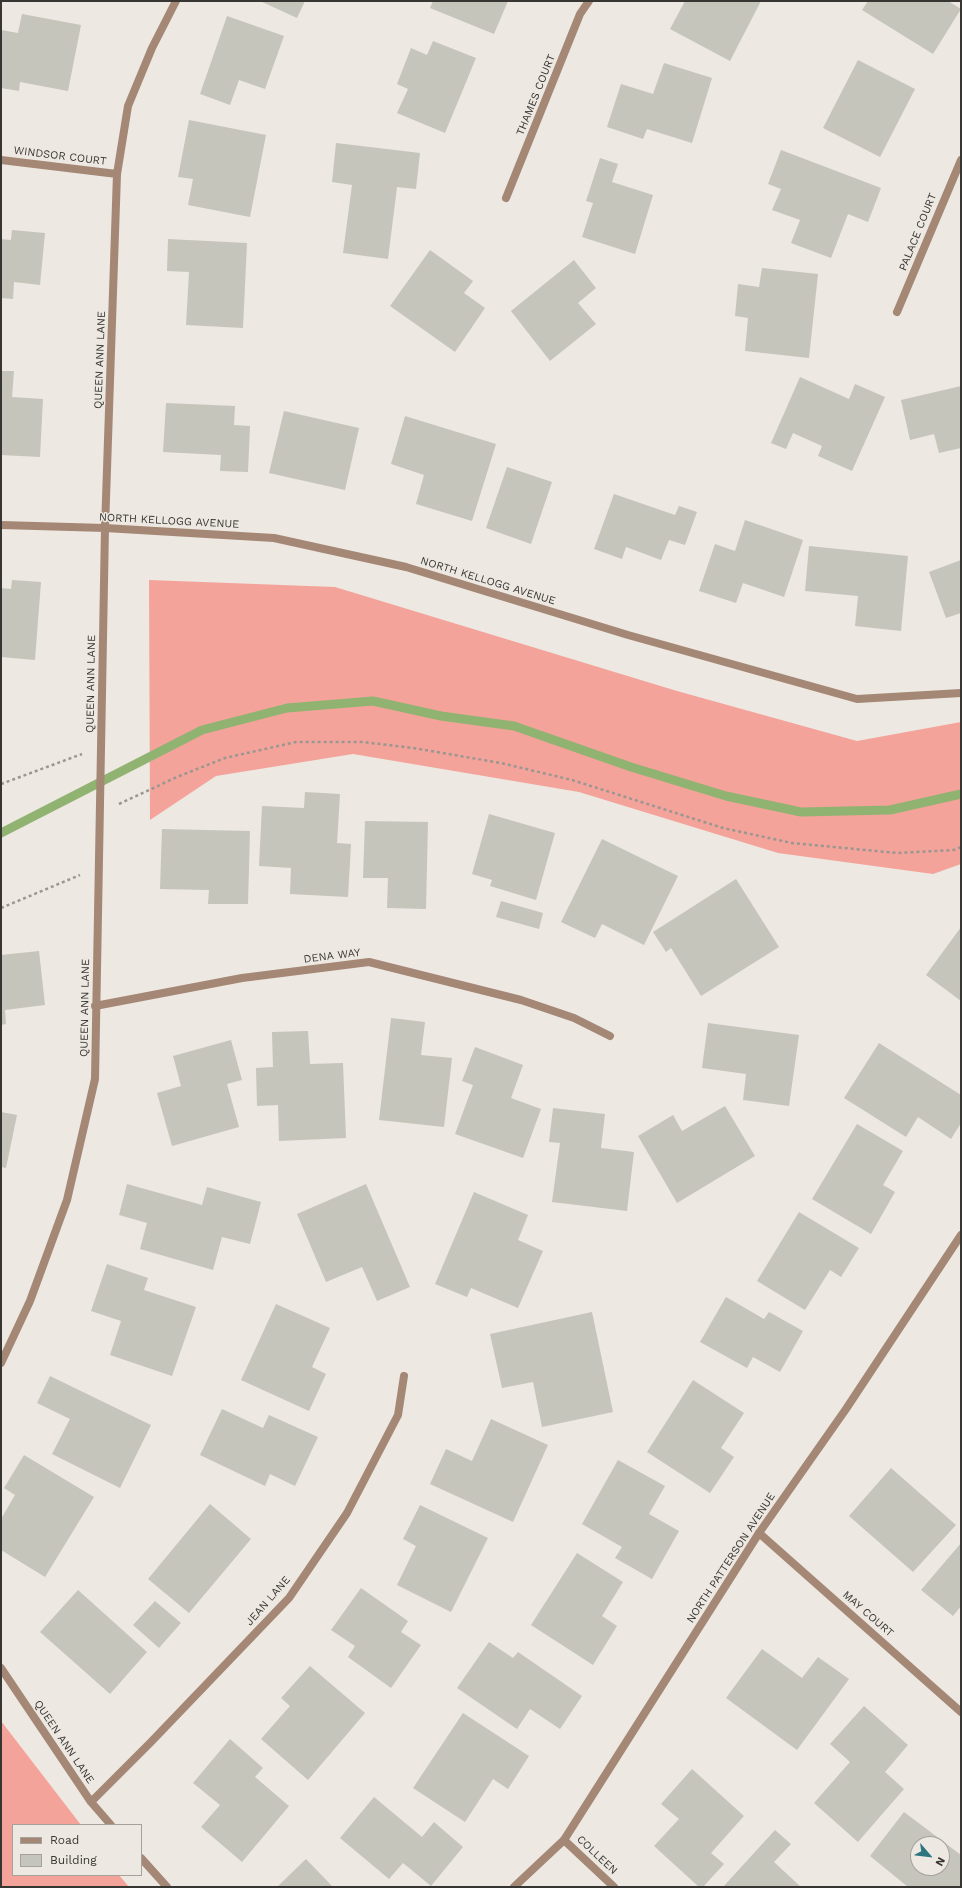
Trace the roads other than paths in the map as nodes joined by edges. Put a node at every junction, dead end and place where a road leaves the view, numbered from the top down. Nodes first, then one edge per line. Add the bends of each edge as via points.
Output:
1 (176, 1) edge
2 (589, 1) edge
3 (1, 160) edge
4 (961, 160) edge
5 (117, 174) junction
6 (506, 198) dead end
7 (897, 312) dead end
8 (1, 525) edge
9 (105, 528) junction
10 (961, 693) edge
11 (95, 1006) junction
12 (610, 1036) dead end
13 (961, 1235) edge
14 (1, 1363) edge
15 (404, 1376) dead end
16 (759, 1533) junction
17 (1, 1668) edge
18 (961, 1712) edge
19 (90, 1802) junction
20 (110, 1824) edge
21 (564, 1840) junction
22 (142, 1859) edge
23 (167, 1887) edge
24 (514, 1887) edge
25 (614, 1887) edge

1 - 5 street, QUEEN ANN LANE via 152,48 128,106
2 - 6 street, THAMES COURT via 580,14
3 - 5 street, WINDSOR COURT
4 - 7 street, PALACE COURT
5 - 9 street, QUEEN ANN LANE
8 - 9 street, NORTH KELLOGG AVENUE
9 - 10 street, NORTH KELLOGG AVENUE via 274,538 406,567 628,635 857,699
9 - 11 street, QUEEN ANN LANE
11 - 12 street, DENA WAY via 242,978 369,962 521,1000 574,1018
11 - 14 street, QUEEN ANN LANE via 95,1079 67,1200 30,1301
13 - 16 street, NORTH PATTERSON AVENUE via 846,1409
15 - 19 street, JEAN LANE via 395,1422 347,1513 289,1598
16 - 18 street, MAY COURT
16 - 21 street, NORTH PATTERSON AVENUE
17 - 19 street, QUEEN ANN LANE
19 - 20 street, QUEEN ANN LANE
21 - 24 street, NORTH PATTERSON AVENUE
21 - 25 street, COLLEEN
22 - 23 street

